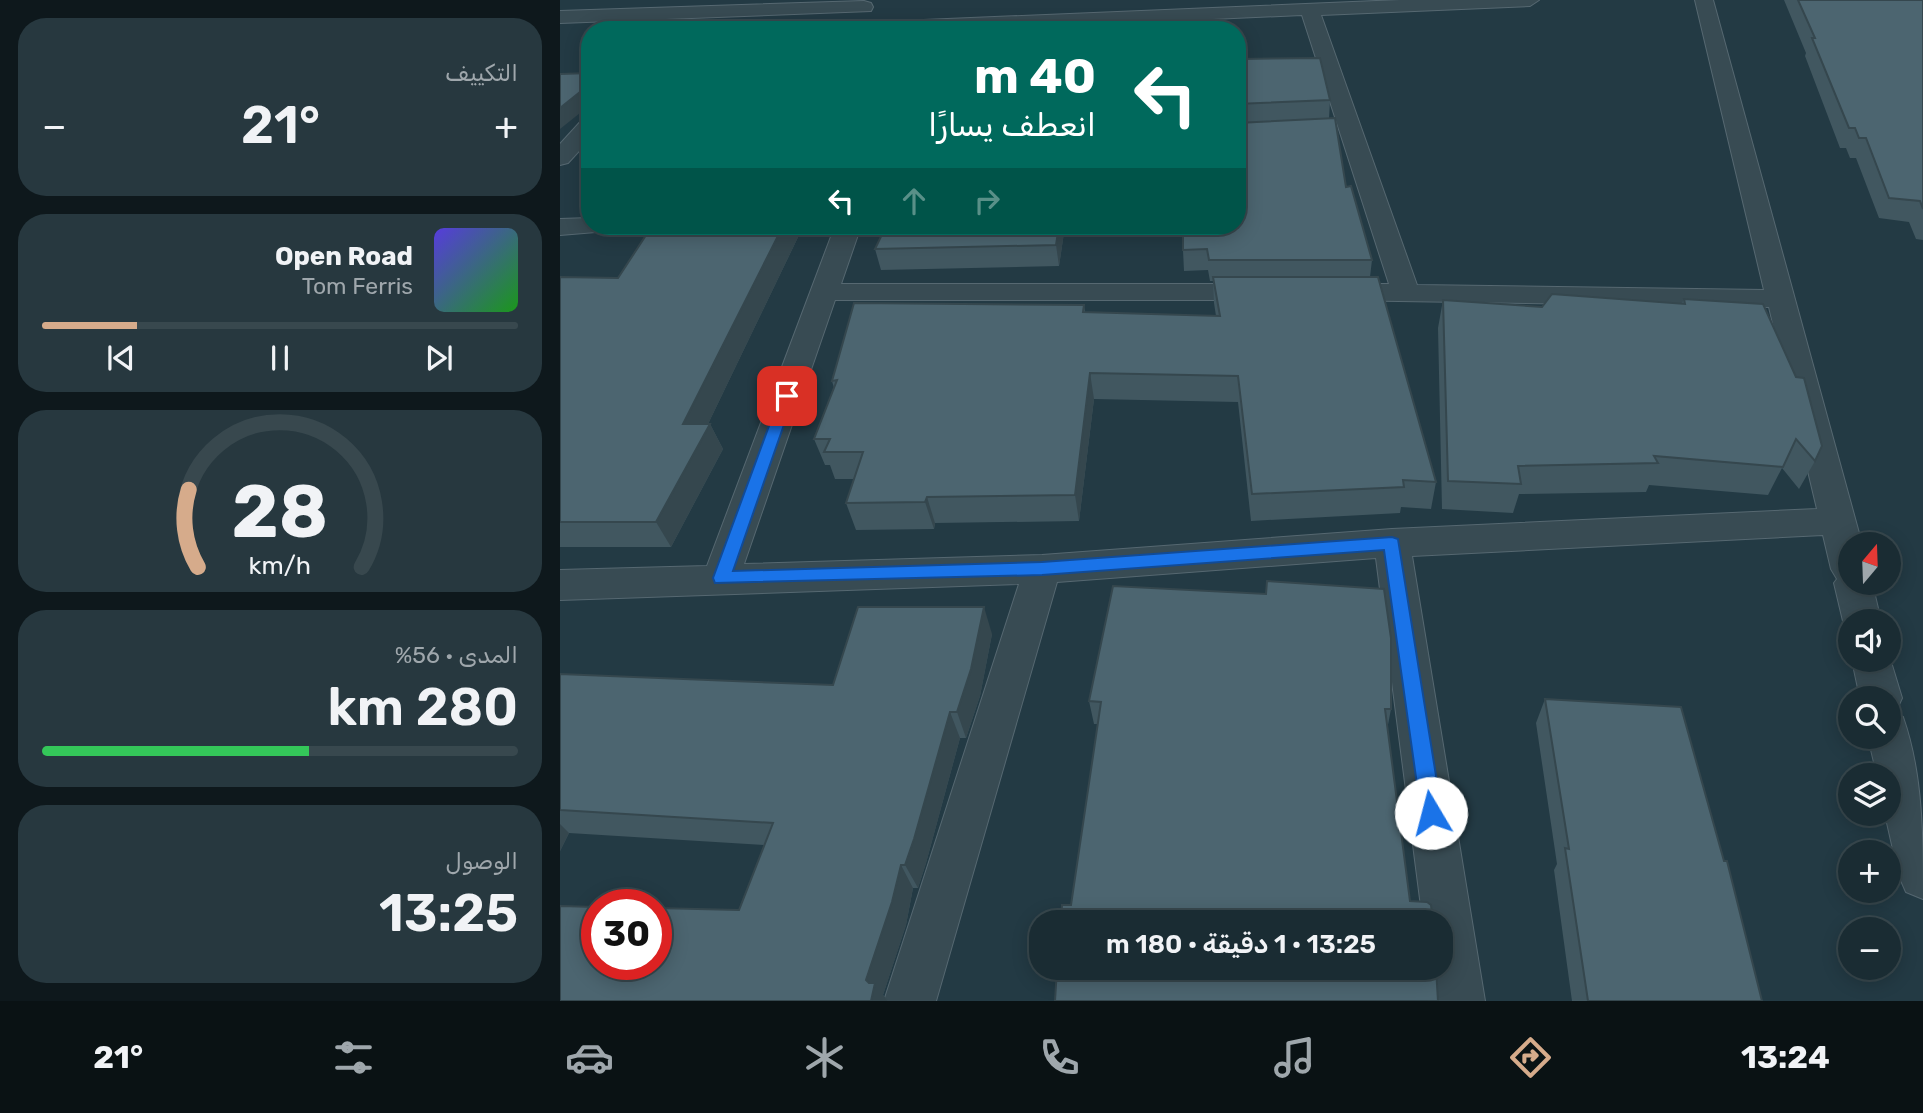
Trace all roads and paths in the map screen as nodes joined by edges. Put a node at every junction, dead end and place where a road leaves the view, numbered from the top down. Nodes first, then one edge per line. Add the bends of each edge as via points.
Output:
1 (1530, 0) edge
2 (1704, 0) edge
3 (701, 6) edge
4 (885, 6) dead end
5 (1310, 10) junction
6 (560, 18) edge
7 (1058, 21) edge
8 (1350, 128) junction
9 (1325, 129) edge
10 (581, 134) edge
11 (563, 153) edge
12 (581, 226) edge
13 (560, 227) edge
14 (845, 235) edge
15 (824, 292) junction
16 (1405, 292) junction
17 (1782, 299) junction
18 (1838, 521) junction
19 (1841, 532) edge
20 (1392, 543) junction
21 (1042, 569) junction
22 (722, 578) junction
23 (560, 585) edge
24 (1895, 749) edge
25 (1914, 805) edge
26 (1923, 876) edge
27 (910, 1001) edge
28 (1459, 1001) edge

1 - 5 street
2 - 17 street
3 - 4 street
3 - 6 street
5 - 7 street
5 - 8 street
8 - 9 street
8 - 16 street
10 - 11 street
12 - 13 street
14 - 15 street
15 - 16 street
15 - 22 street
16 - 17 street
17 - 18 street
18 - 19 street
18 - 20 street
20 - 21 street
20 - 28 street
21 - 22 street
21 - 27 street
22 - 23 street
24 - 25 street
25 - 26 street

